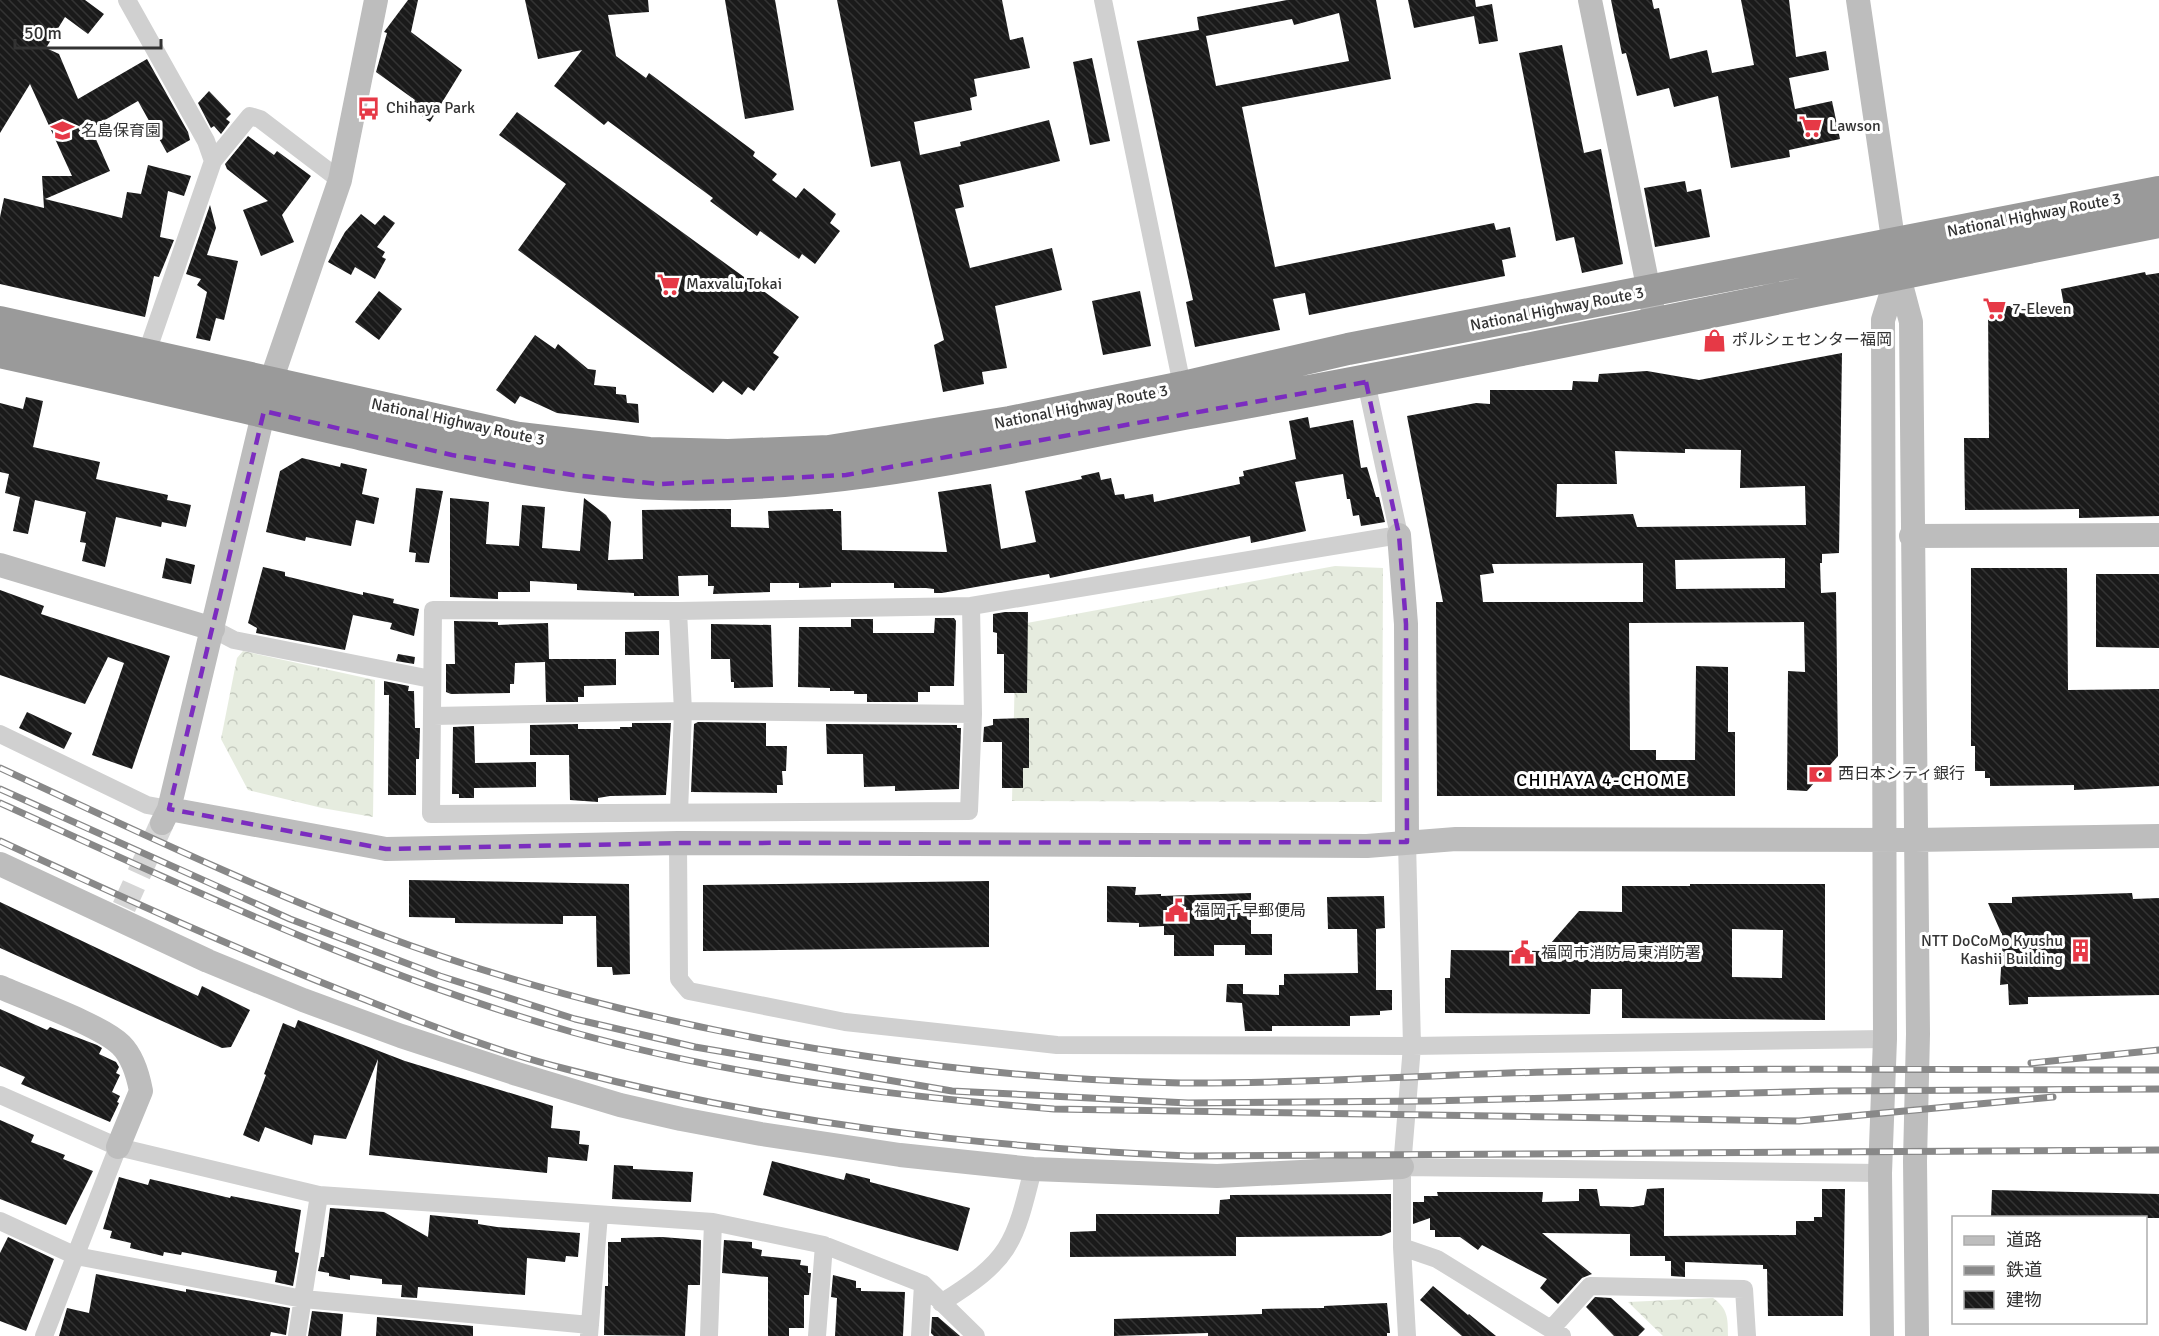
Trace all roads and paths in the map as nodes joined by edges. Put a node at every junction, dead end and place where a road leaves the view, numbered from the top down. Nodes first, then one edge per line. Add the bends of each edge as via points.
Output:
1 (127, 0) edge
2 (376, 0) edge
3 (1102, 0) edge
4 (1590, 0) edge
5 (1858, 0) edge
6 (213, 161) junction
7 (339, 180) junction
8 (2159, 192) edge
9 (2159, 222) edge
10 (1893, 242) junction
11 (1898, 273) junction
12 (1649, 292) junction
13 (0, 322) edge
14 (1655, 322) junction
15 (0, 352) edge
16 (146, 355) junction
17 (271, 381) junction
18 (1366, 382) junction
19 (1185, 400) junction
20 (264, 411) junction
21 (1399, 535) junction
22 (2159, 535) edge
23 (1911, 536) junction
24 (0, 565) edge
25 (971, 606) junction
26 (678, 611) junction
27 (213, 629) junction
28 (431, 679) junction
29 (683, 711) junction
30 (973, 714) junction
31 (433, 716) junction
32 (0, 734) edge
33 (680, 812) junction
34 (166, 816) junction
35 (2159, 836) edge
36 (1884, 840) junction
37 (1915, 840) junction
38 (1407, 842) junction
39 (678, 843) junction
40 (0, 864) edge
41 (0, 987) edge
42 (1886, 1039) junction
43 (1412, 1046) junction
44 (0, 1095) edge
45 (118, 1147) junction
46 (1402, 1167) junction
47 (1032, 1169) junction
48 (1880, 1173) junction
49 (319, 1195) junction
50 (598, 1215) junction
51 (0, 1221) edge
52 (713, 1222) junction
53 (824, 1245) junction
54 (1402, 1247) junction
55 (76, 1256) junction
56 (923, 1284) junction
57 (303, 1299) junction
58 (941, 1303) junction
59 (590, 1330) edge
60 (1557, 1332) edge
61 (44, 1336) edge
62 (297, 1336) edge
63 (709, 1336) edge
64 (817, 1336) edge
65 (920, 1336) edge
66 (976, 1336) edge
67 (1407, 1336) edge
68 (1747, 1336) edge
69 (1882, 1336) edge
70 (1917, 1336) edge

1 - 6 street via 206,141
2 - 7 street
3 - 19 street
4 - 12 street
5 - 10 street
6 - 7 street via 250,116 260,119
6 - 16 street
7 - 17 street
8 - 10 highway, National Highway Route 3
9 - 11 highway, National Highway Route 3
10 - 11 street
10 - 12 highway, National Highway Route 3
11 - 14 highway, National Highway Route 3
11 - 23 street via 1911,322
11 - 36 street via 1882,320
12 - 14 street
12 - 19 highway, National Highway Route 3 via 1348,349
13 - 16 highway, National Highway Route 3
14 - 18 highway, National Highway Route 3
15 - 20 highway, National Highway Route 3
16 - 17 highway, National Highway Route 3
17 - 19 highway, National Highway Route 3 via 519,438 604,450 728,455 829,451 1010,422
17 - 20 street
18 - 19 highway, National Highway Route 3
18 - 21 street
19 - 20 highway, National Highway Route 3 via 995,451 846,475 765,483 660,484 573,475 452,455
20 - 27 street
21 - 25 street
21 - 38 street via 1406,624
22 - 23 street
23 - 37 street
24 - 27 street
25 - 26 street
25 - 30 street
26 - 28 street via 433,610
26 - 29 street
27 - 28 street via 234,640
27 - 34 street
28 - 31 street
29 - 30 street
29 - 31 street
29 - 33 street
30 - 33 street via 969,811
31 - 33 street via 431,814
32 - 34 street
34 - 39 street via 386,849
35 - 37 street
36 - 37 street
36 - 38 street
36 - 42 street
37 - 70 street
38 - 39 street via 1367,846
38 - 43 street
39 - 43 street via 679,979 689,991 699,995 845,1022 1057,1045
40 - 47 street via 121,913 208,961 303,1000 401,1036 620,1105 761,1134 900,1155
41 - 45 street via 103,1033 121,1045 132,1061 141,1091
42 - 43 street
42 - 48 street
43 - 46 street
44 - 45 street
45 - 49 street
45 - 55 street
46 - 47 street via 1217,1176
46 - 48 street
46 - 54 street
47 - 58 street via 1019,1225 1003,1256 978,1280
48 - 69 street
49 - 50 street
49 - 57 street
50 - 52 street
50 - 59 street
51 - 55 street
52 - 53 street
52 - 63 street
53 - 56 street
53 - 64 street
54 - 60 street via 1437,1259
54 - 67 street
55 - 57 street
55 - 61 street
56 - 58 street
56 - 65 street
57 - 59 street
57 - 62 street
58 - 66 street
60 - 68 street via 1590,1286 1744,1289

